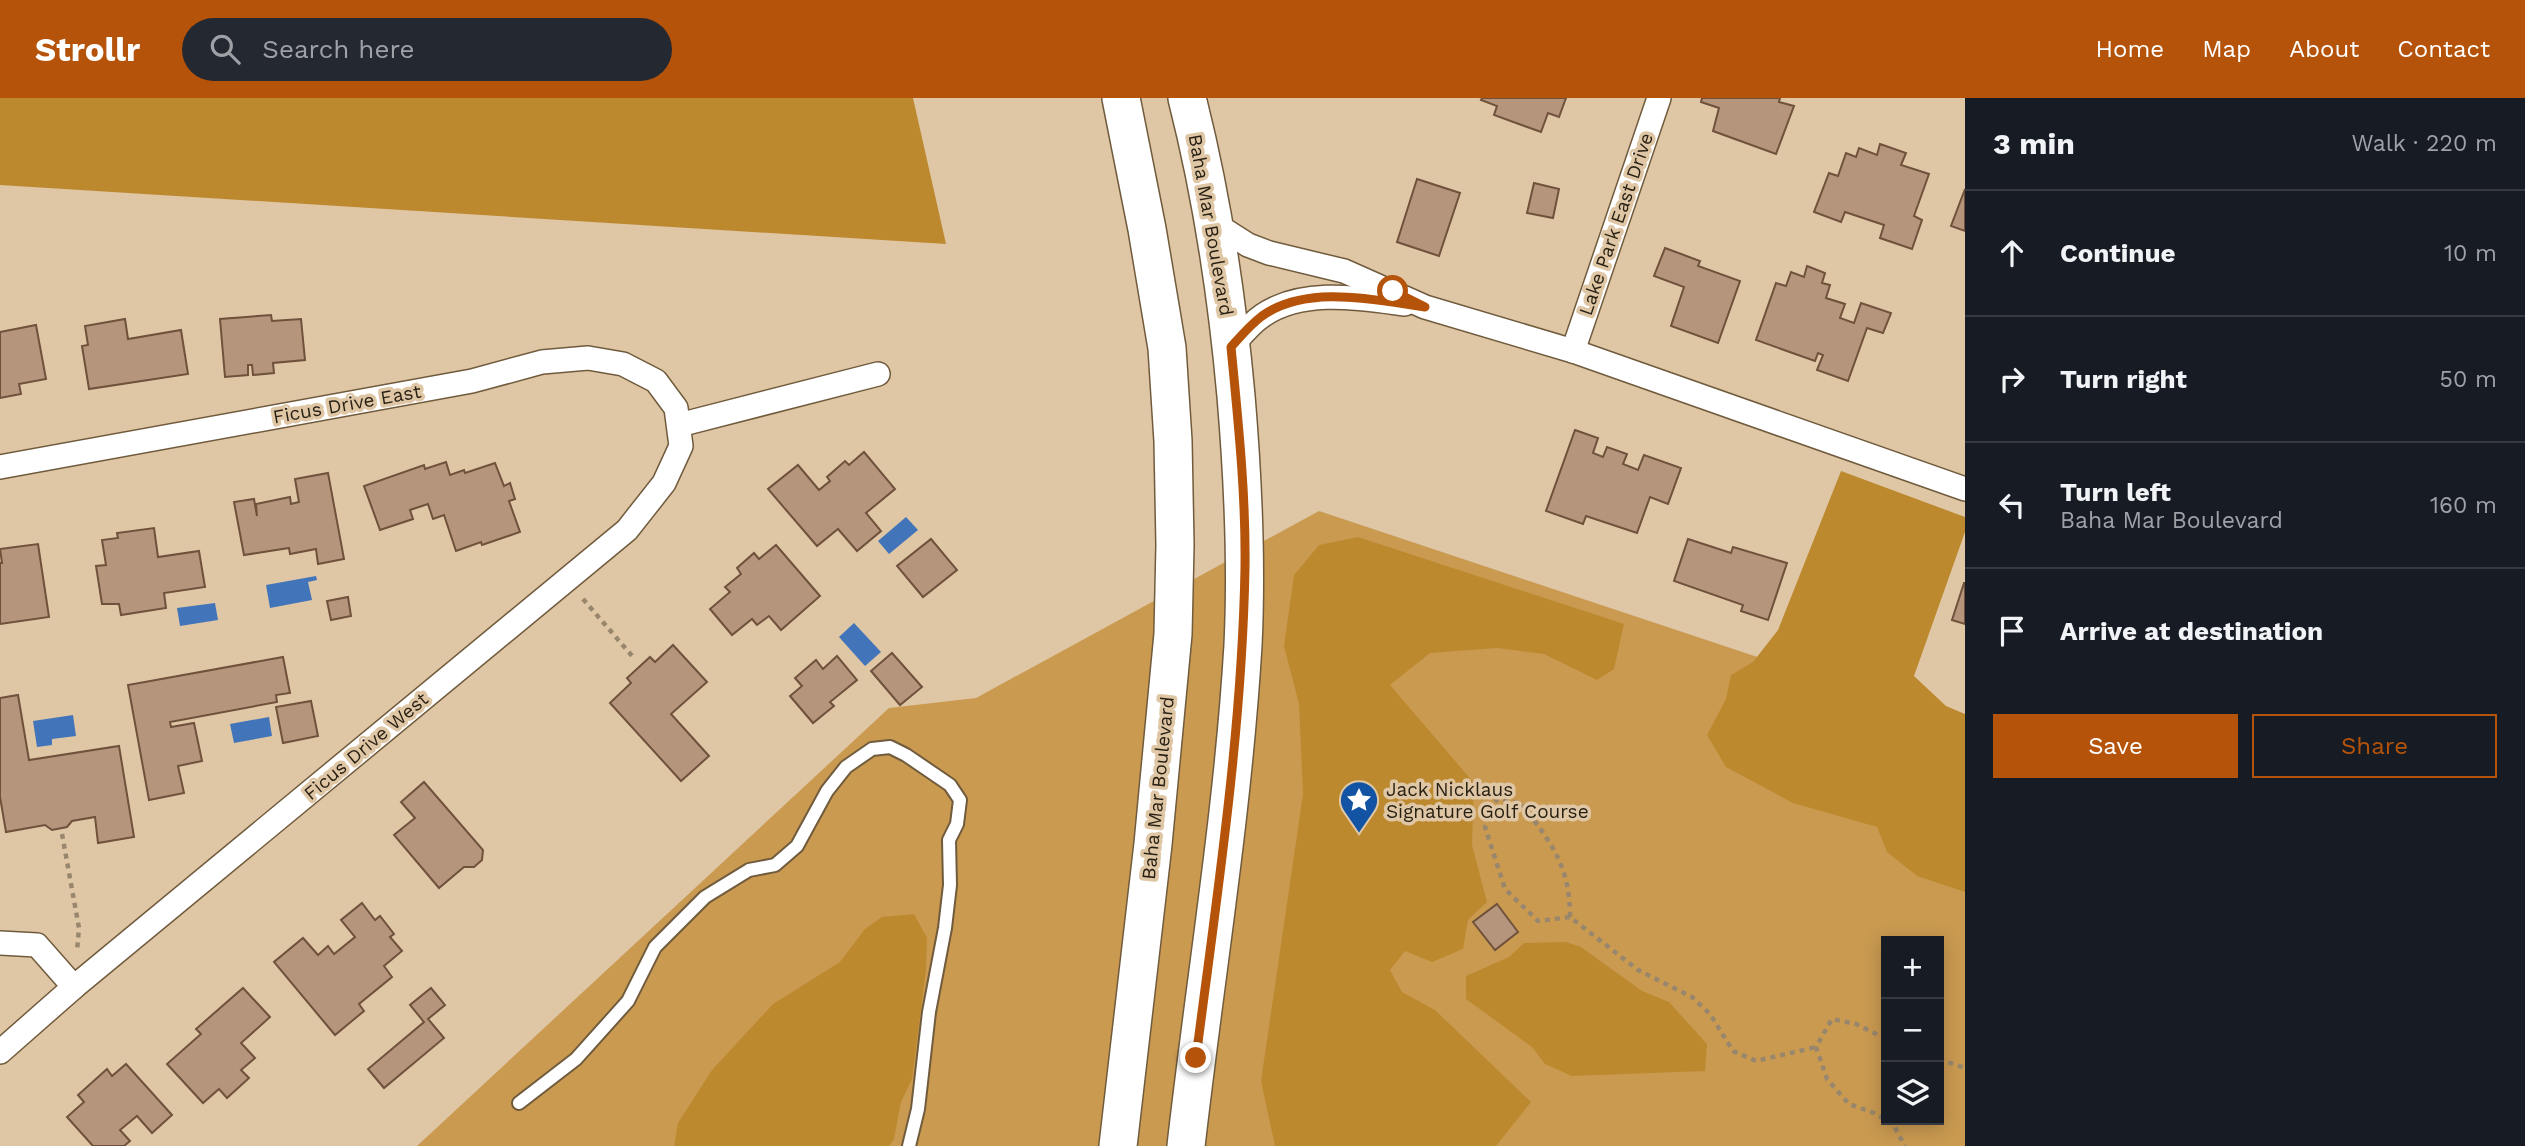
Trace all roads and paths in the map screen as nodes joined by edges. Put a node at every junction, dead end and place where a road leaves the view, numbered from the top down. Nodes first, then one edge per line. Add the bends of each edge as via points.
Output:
1 (1121, 98) edge
2 (1187, 98) edge
3 (1659, 98) edge
4 (1215, 224) junction
5 (1425, 307) junction
6 (1231, 347) junction
7 (1573, 351) junction
8 (878, 374) dead end
9 (677, 417) junction
10 (0, 467) edge
11 (1965, 489) edge
12 (566, 580) junction
13 (633, 657) dead end
14 (62, 834) dead end
15 (1570, 917) junction
16 (0, 943) edge
17 (74, 987) junction
18 (1881, 1036) edge
19 (1816, 1047) junction
20 (0, 1052) edge
21 (1944, 1061) edge
22 (1965, 1068) edge
23 (519, 1103) dead end
24 (909, 1146) edge
25 (1118, 1146) edge
26 (1186, 1146) edge
27 (1905, 1146) edge

1 - 25 main road, Baha Mar Boulevard via 1167,348 1175,545 1172,647
2 - 4 main road, Baha Mar Boulevard
3 - 7 street, Lake Park East Drive
4 - 5 street via 1269,253 1345,271
4 - 6 main road, Baha Mar Boulevard
5 - 6 street via 1306,299 1263,315
5 - 7 street
6 - 26 main road, Baha Mar Boulevard via 1243,480 1243,646
7 - 11 street
8 - 9 street
9 - 10 street, Ficus Drive East via 656,381 623,364 588,358 542,362 472,381
9 - 12 street, Ficus Drive West via 681,446 664,483 627,530
12 - 13 path
12 - 17 street, Ficus Drive West
14 - 17 path via 79,928
15 - 15 path via 1538,921 1505,889 1485,827 1497,799 1521,803 1557,850 1570,892
15 - 19 path via 1639,970 1692,997 1710,1014 1733,1051 1756,1061
16 - 17 street via 37,945
17 - 20 street, Ficus Drive West
18 - 19 path via 1832,1019
19 - 27 path via 1827,1079 1849,1104 1893,1124
21 - 22 path
23 - 24 lane via 576,1059 628,1000 655,947 705,897 749,870 775,865 797,846 846,767 872,749 890,747 950,785 960,800 949,840 945,928

